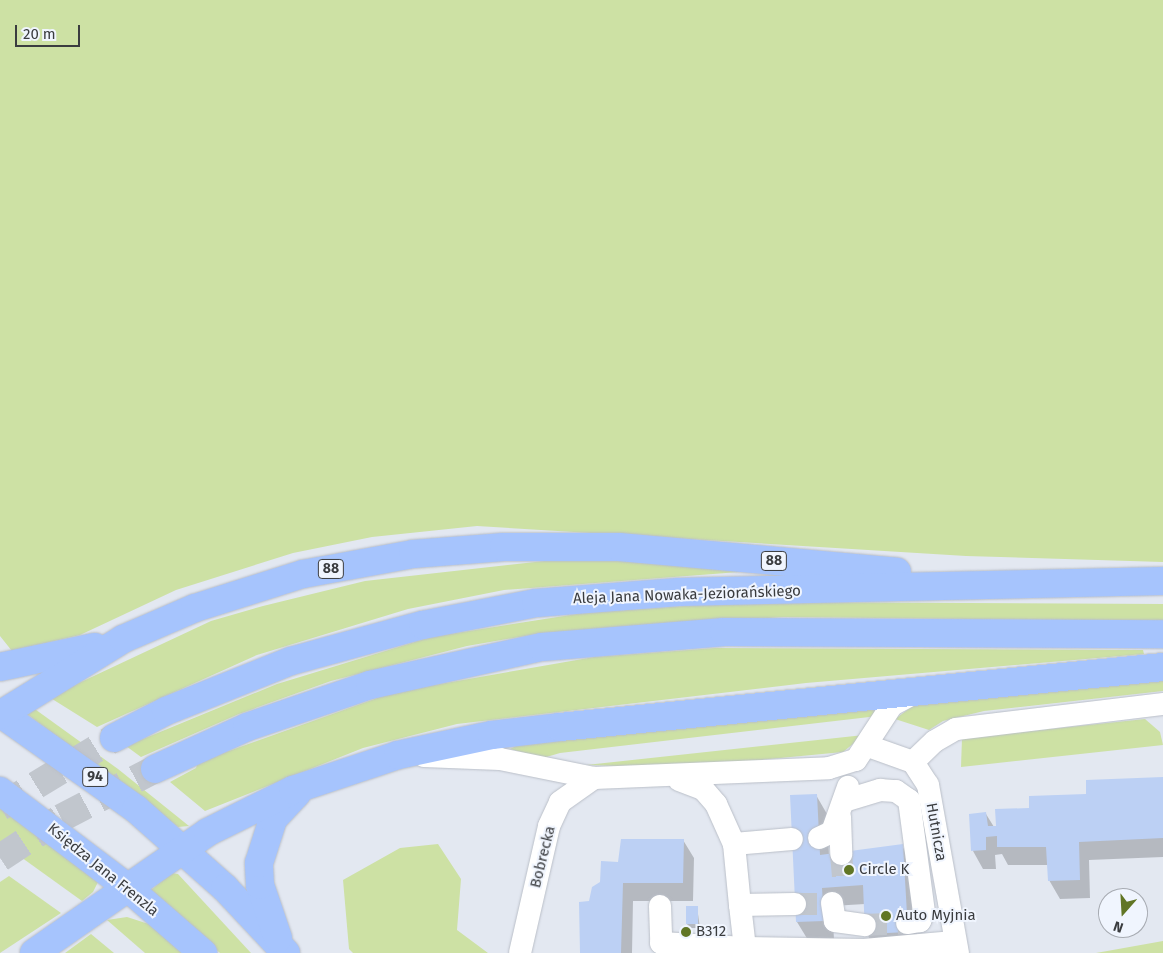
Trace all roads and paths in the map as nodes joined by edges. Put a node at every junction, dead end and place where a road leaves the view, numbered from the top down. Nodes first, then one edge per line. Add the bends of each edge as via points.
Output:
1 (1163, 581) edge
2 (998, 582) junction
3 (1163, 634) edge
4 (123, 639) junction
5 (0, 667) edge
6 (1163, 667) edge
7 (913, 694) junction
8 (1163, 704) edge
9 (1, 714) edge
10 (114, 738) tunnel mouth
11 (862, 753) junction
12 (398, 755) junction
13 (913, 762) junction
14 (155, 769) tunnel mouth
15 (594, 778) junction
16 (673, 778) junction
17 (308, 784) junction
18 (0, 791) edge
19 (842, 809) junction
20 (819, 838) dead end
21 (792, 839) dead end
22 (734, 844) junction
23 (182, 848) junction
24 (841, 854) tunnel mouth
25 (127, 887) junction
26 (833, 898) tunnel mouth
27 (795, 904) tunnel mouth
28 (740, 905) junction
29 (660, 906) dead end
30 (907, 923) tunnel mouth
31 (865, 926) tunnel mouth
32 (745, 948) junction
33 (956, 948) edge
34 (283, 950) edge
35 (34, 953) edge
36 (203, 953) edge
37 (520, 953) edge

1 - 2 main road, Aleja Jana Nowaka-Jeziorańskiego / 88
2 - 4 main road, 88 via 693,552 504,547 413,554 303,574 195,608
2 - 10 main road, Aleja Jana Nowaka-Jeziorańskiego via 615,595 536,603 423,625 291,661 166,711
3 - 14 main road via 743,632 552,646 473,659 370,685 239,730
4 - 5 main road
4 - 9 main road, 88
6 - 7 main road
7 - 11 street via 892,706
7 - 12 main road via 531,730
8 - 13 street via 956,729 935,741
9 - 23 main road, 94 via 87,770
11 - 13 street
11 - 16 street via 829,768
11 - 19 street
12 - 15 street via 500,759
12 - 17 main road
13 - 33 street, Hutnicza via 928,784
15 - 16 street
15 - 37 street, Bobrecka via 560,802 549,826
16 - 22 street via 703,789 716,804
17 - 23 main road
17 - 34 main road via 273,819 259,863 260,885
18 - 25 main road, Księdza Jana Frenzla
19 - 20 street via 832,832
19 - 24 street
19 - 30 street via 880,790 896,791 909,800 924,912 920,921
21 - 22 street
22 - 28 street
23 - 25 main road
23 - 34 main road, 94
25 - 35 main road
25 - 36 main road, Księdza Jana Frenzla
26 - 31 street via 835,921
27 - 28 street
28 - 32 street
29 - 32 street via 661,943
32 - 33 street

